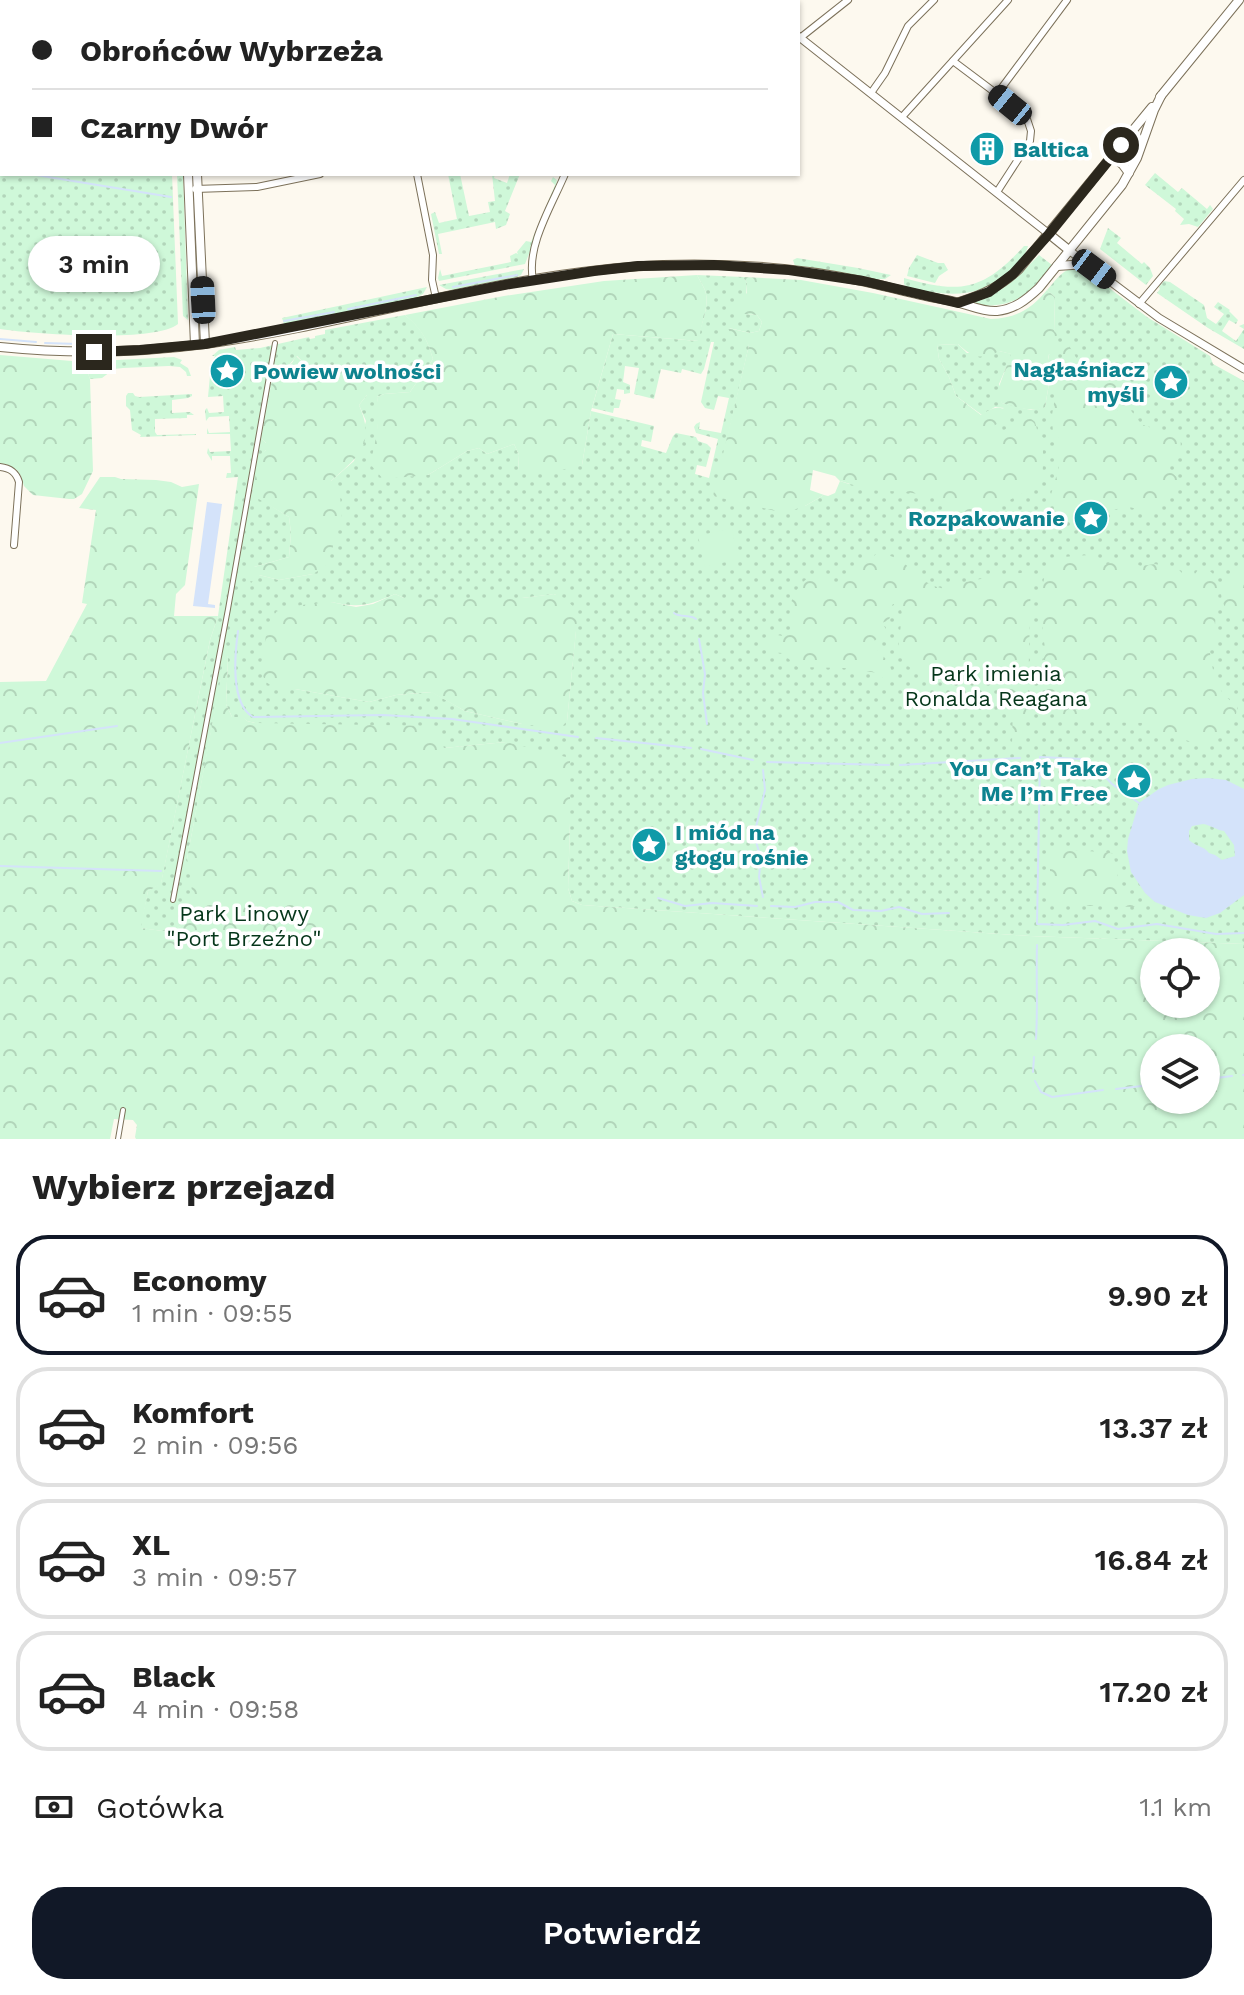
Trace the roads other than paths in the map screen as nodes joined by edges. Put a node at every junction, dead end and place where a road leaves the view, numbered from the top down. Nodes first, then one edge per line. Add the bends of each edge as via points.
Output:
1 (848, 0) edge
2 (934, 0) edge
3 (1008, 0) edge
4 (1067, 0) edge
5 (1239, 0) edge
6 (800, 36) edge
7 (800, 38) edge
8 (953, 61) junction
9 (871, 93) junction
10 (997, 94) junction
11 (1161, 96) junction
12 (902, 117) junction
13 (1112, 156) junction
14 (1129, 173) junction
15 (188, 176) edge
16 (197, 176) edge
17 (310, 176) edge
18 (417, 176) edge
19 (562, 176) edge
20 (1244, 180) edge
21 (188, 186) junction
22 (198, 190) junction
23 (997, 192) junction
24 (1049, 234) junction
25 (1070, 251) junction
26 (1087, 264) junction
27 (1057, 266) junction
28 (533, 280) junction
29 (436, 298) junction
30 (958, 303) junction
31 (1139, 304) junction
32 (194, 322) junction
33 (275, 343) dead end
34 (205, 344) junction
35 (195, 345) junction
36 (0, 347) edge
37 (174, 347) junction
38 (1244, 369) edge
39 (0, 467) edge
40 (14, 545) dead end
41 (173, 900) dead end
42 (123, 1110) dead end
43 (118, 1139) edge

1 - 6 street
2 - 9 street via 908,26
3 - 8 street
4 - 10 street
5 - 11 main road
7 - 9 street
8 - 10 street
8 - 12 street
9 - 12 street
10 - 23 street via 1023,115 1031,131
11 - 13 main road
11 - 14 main road
12 - 23 street
13 - 14 main road
13 - 24 main road
14 - 25 main road
15 - 21 main road
16 - 22 main road
17 - 22 street via 263,186
18 - 29 street
19 - 28 street via 534,246
20 - 31 street
21 - 22 street
21 - 32 main road
22 - 34 main road
23 - 24 street
24 - 25 main road
24 - 30 main road via 1001,284
25 - 26 street
25 - 27 main road
26 - 27 main road
26 - 31 street
27 - 30 main road via 1028,299 1012,308 988,311
28 - 29 main road
28 - 30 main road via 638,266 739,265 845,278
29 - 34 main road
31 - 38 street
32 - 35 main road
32 - 37 main road
33 - 41 street
34 - 35 main road
35 - 37 main road
36 - 37 main road via 78,352
39 - 40 street via 15,473 19,482
42 - 43 street

